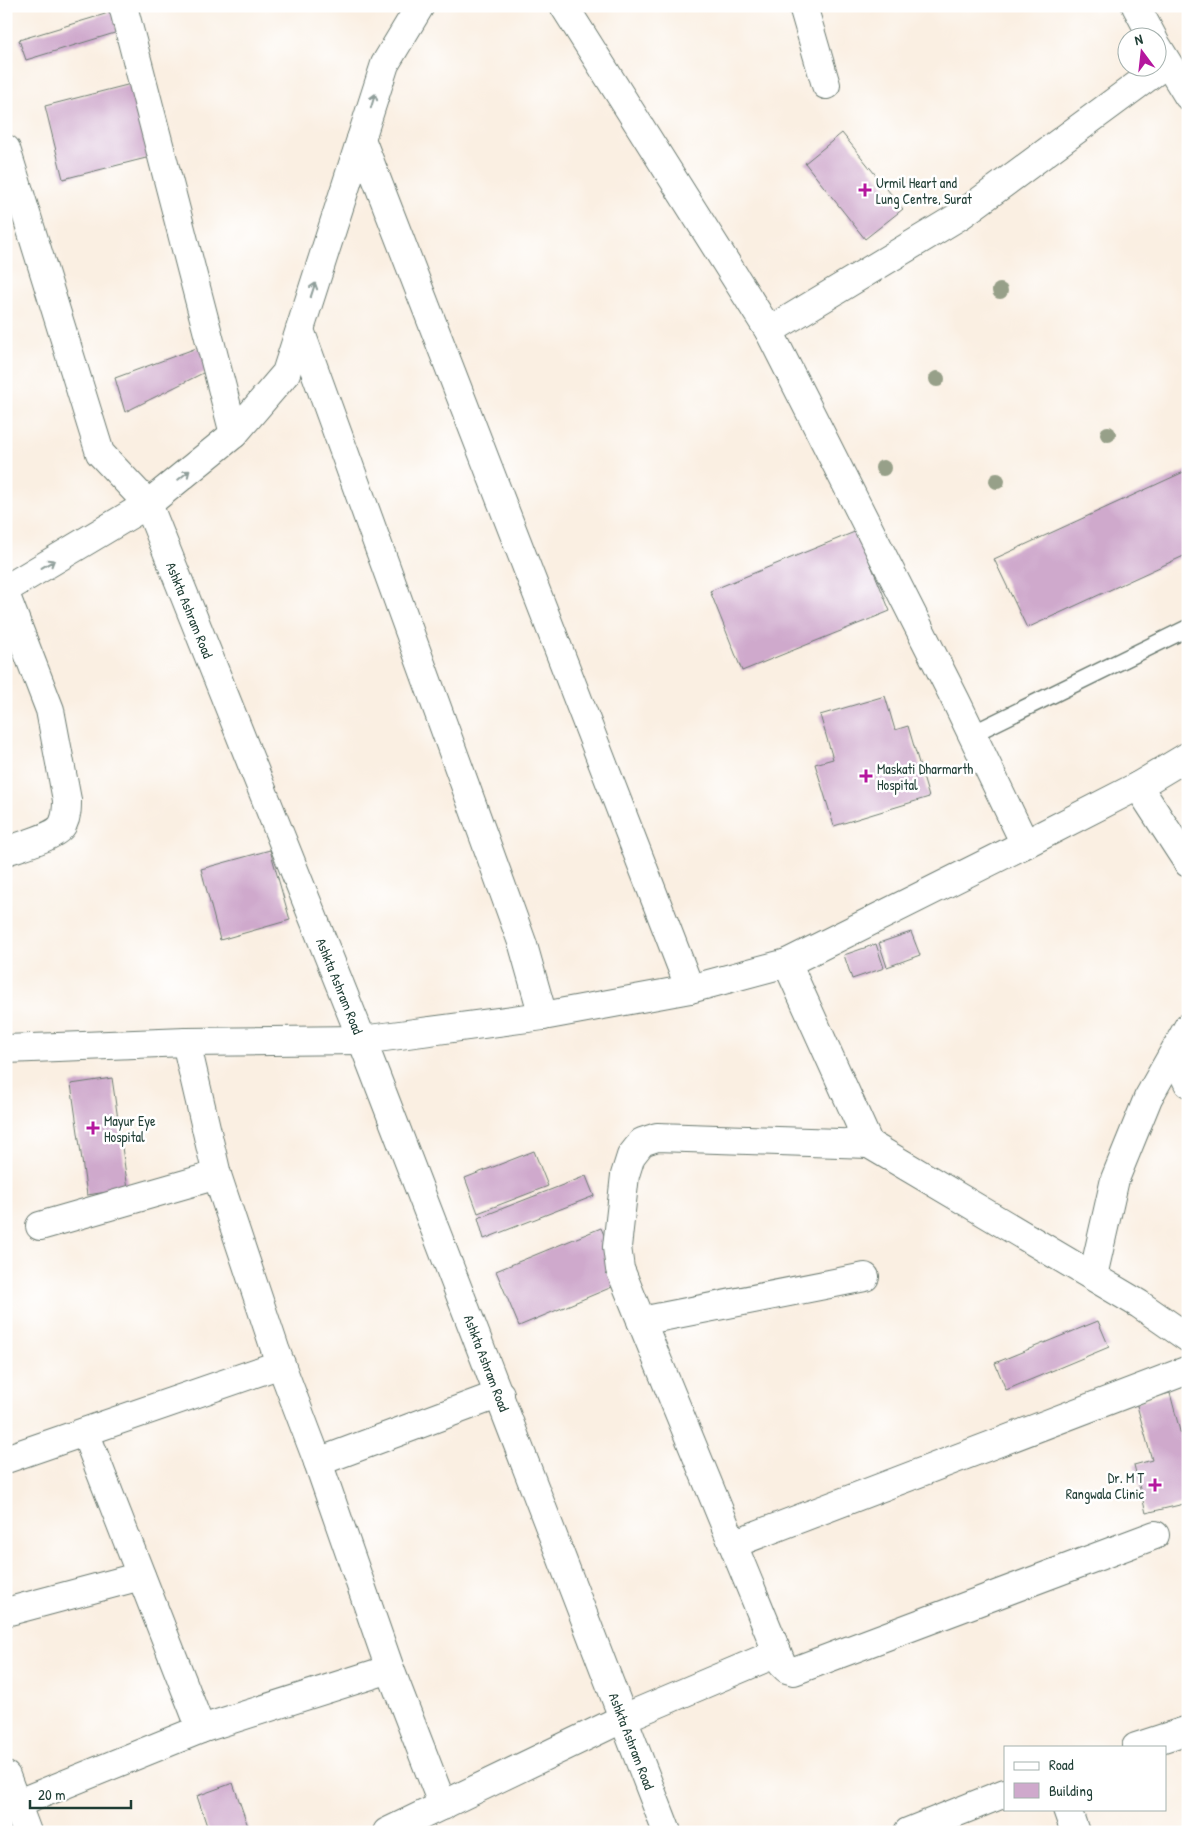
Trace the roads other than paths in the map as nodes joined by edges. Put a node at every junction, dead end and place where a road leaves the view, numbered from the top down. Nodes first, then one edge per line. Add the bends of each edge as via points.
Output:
1 (122, 6) edge
2 (420, 6) edge
3 (564, 6) edge
4 (803, 6) edge
5 (1136, 6) edge
6 (1148, 28) edge
7 (1166, 60) edge
8 (1131, 78) edge
9 (826, 85) dead end
10 (1188, 96) edge
11 (361, 139) junction
12 (6, 149) edge
13 (300, 330) junction
14 (769, 331) junction
15 (234, 434) junction
16 (148, 504) junction
17 (6, 588) edge
18 (6, 596) edge
19 (1188, 628) edge
20 (972, 734) junction
21 (1188, 756) edge
22 (1138, 786) junction
23 (1025, 844) junction
24 (6, 851) edge
25 (1188, 863) edge
26 (787, 963) junction
27 (690, 989) junction
28 (543, 1016) junction
29 (1188, 1027) edge
30 (362, 1040) junction
31 (186, 1042) junction
32 (6, 1049) edge
33 (1174, 1053) junction
34 (1188, 1083) edge
35 (869, 1144) junction
36 (217, 1176) junction
37 (40, 1226) dead end
38 (1093, 1276) junction
39 (865, 1278) dead end
40 (641, 1320) junction
41 (1188, 1338) edge
42 (281, 1364) junction
43 (1188, 1370) edge
44 (500, 1394) junction
45 (85, 1432) junction
46 (6, 1460) edge
47 (318, 1462) junction
48 (1155, 1535) dead end
49 (732, 1544) junction
50 (141, 1576) junction
51 (6, 1612) edge
52 (777, 1654) junction
53 (390, 1669) junction
54 (624, 1718) junction
55 (201, 1729) junction
56 (1188, 1730) edge
57 (1139, 1746) edge
58 (6, 1776) edge
59 (1004, 1793) edge
60 (16, 1804) junction
61 (443, 1806) junction
62 (1066, 1810) edge
63 (27, 1832) edge
64 (387, 1832) edge
65 (667, 1832) edge
66 (908, 1832) edge
67 (1075, 1832) edge

1 - 15 street
11 -> 2 street via 385,64
3 - 14 street
4 - 9 street
5 - 6 street
7 - 10 street
8 - 14 street via 961,215
13 -> 11 street
11 - 27 street
12 - 16 street, Ashkta Ashram Road via 100,454
13 - 15 street via 286,373
13 - 28 street via 523,945
14 - 20 street
16 -> 15 street
17 -> 16 street
16 - 30 street, Ashkta Ashram Road
18 - 24 street via 50,710 67,812 63,825 54,833
19 - 20 lane
20 - 23 street
21 - 22 street
22 - 23 street
22 - 25 street
23 - 26 street
26 - 27 street
26 - 35 street
27 - 28 street
28 - 30 street
29 - 33 street
30 - 31 street
30 - 44 street, Ashkta Ashram Road
31 - 32 street
31 - 36 street
33 - 34 street
33 - 38 street via 1148,1098 1115,1179
35 - 38 street
35 - 40 street via 657,1137 642,1142 631,1156 625,1174 616,1247 620,1269
36 - 37 street
36 - 42 street
38 - 41 street
39 - 40 street
40 - 49 street
42 - 45 street
42 - 47 street
43 - 49 street
44 - 47 street
44 - 54 street, Ashkta Ashram Road
45 - 46 street
45 - 50 street
47 - 53 street
48 - 52 street via 794,1670 787,1670
49 - 52 street
50 - 51 street
50 - 55 street
52 - 54 street
53 - 55 street
53 - 61 street
54 - 61 street
54 - 65 street, Ashkta Ashram Road
55 - 60 street
56 - 57 street
58 - 60 street
59 - 66 street
60 - 63 street
61 - 64 street
62 - 67 street

